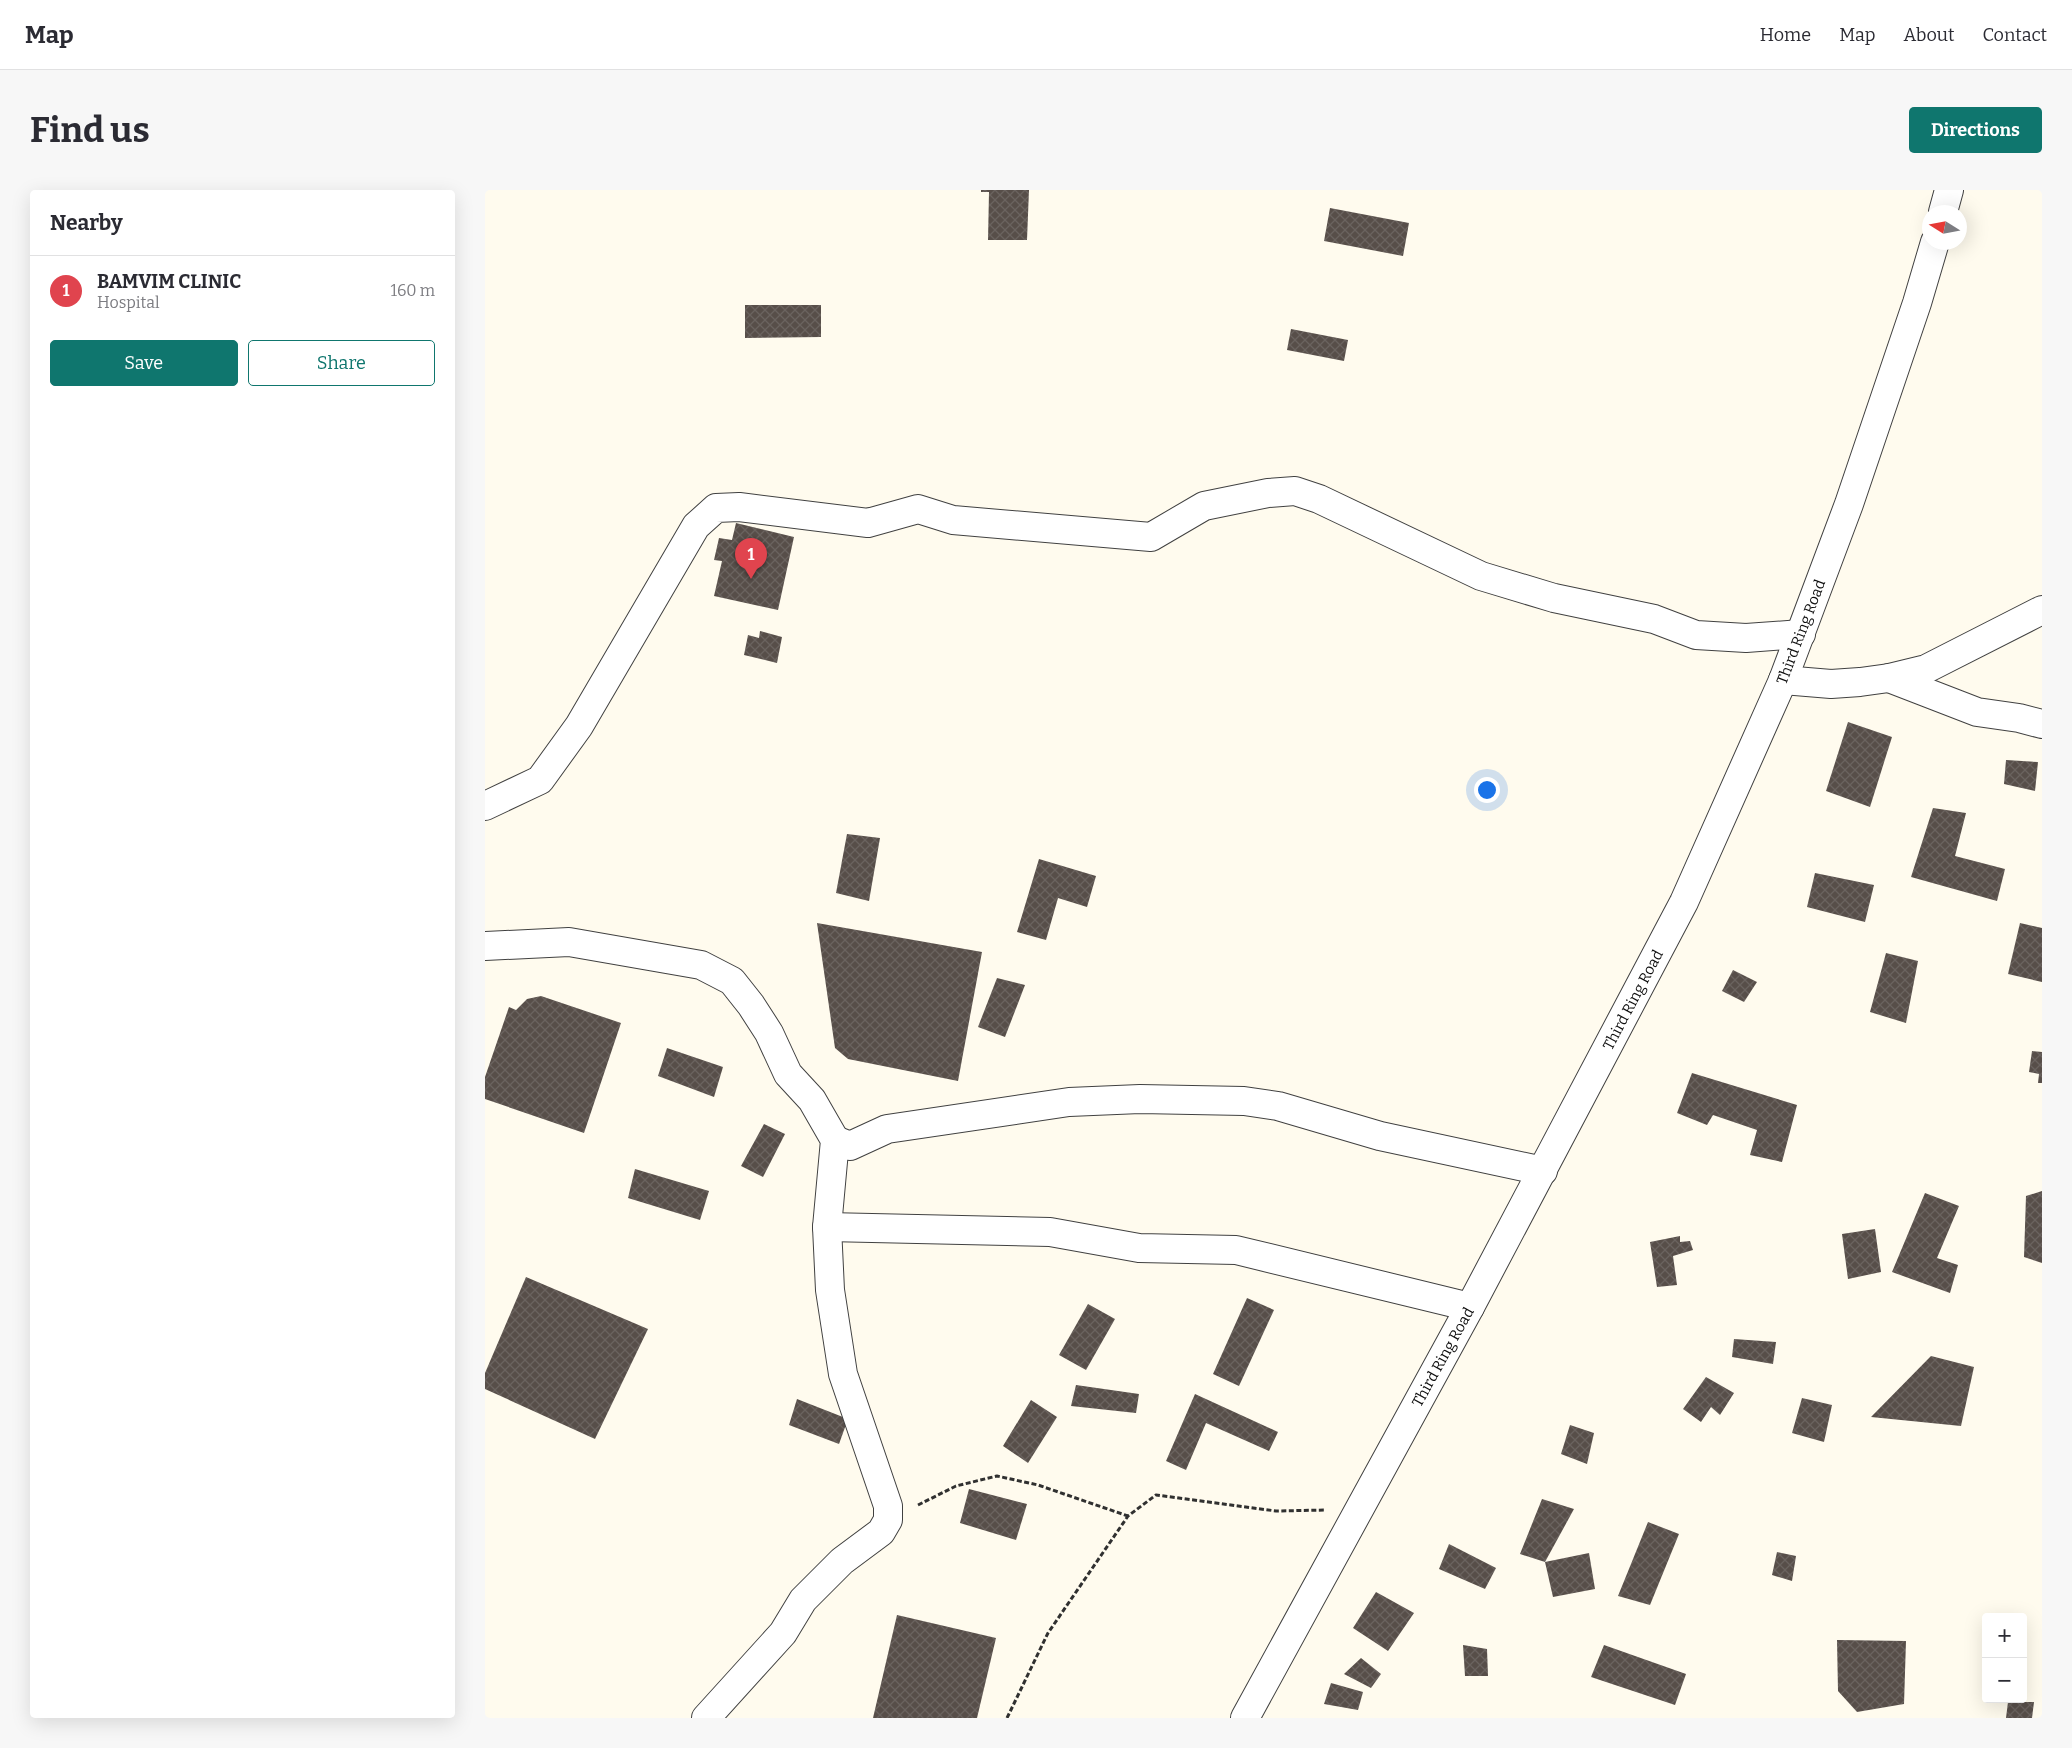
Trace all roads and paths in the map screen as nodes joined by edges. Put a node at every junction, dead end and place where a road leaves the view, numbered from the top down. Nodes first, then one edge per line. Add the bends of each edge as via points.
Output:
1 (1949, 190) edge
2 (1945, 205) edge
3 (1933, 250) edge
4 (2042, 610) edge
5 (1801, 634) junction
6 (1889, 678) junction
7 (1783, 680) junction
8 (2042, 724) edge
9 (485, 806) edge
10 (485, 946) edge
11 (835, 1140) junction
12 (1543, 1171) junction
13 (827, 1227) junction
14 (1470, 1307) junction
15 (1128, 1516) junction
16 (1356, 1516) junction
17 (888, 1520) junction
18 (706, 1718) edge
19 (1007, 1718) edge
20 (1245, 1718) edge

1 - 2 street
3 - 5 street, Third Ring Road via 1853,495
4 - 6 street via 1926,669
5 - 7 street, Third Ring Road
5 - 9 street via 1746,638 1696,635 1655,619 1555,598 1481,576 1319,499 1295,492 1268,493 1204,506 1151,537 953,520 918,509 868,523 739,507 716,508 696,526 579,726 540,780
6 - 7 street via 1831,684
6 - 8 street via 1977,712
7 - 12 street, Third Ring Road via 1684,902
10 - 11 street via 569,942 701,965 732,981 769,1033 788,1074 812,1100
11 - 12 street via 850,1146 887,1129 1069,1102 1140,1099 1243,1101 1278,1106 1380,1136
11 - 13 street
12 - 14 street, Third Ring Road
13 - 14 street via 1050,1232 1139,1248 1236,1250
13 - 17 street via 830,1290 843,1374 888,1506
14 - 16 street, Third Ring Road
15 - 16 path via 1156,1496 1276,1511 1324,1509
15 - 17 path via 1038,1485 997,1476 956,1486
15 - 19 path via 1048,1633
16 - 20 street, Third Ring Road
17 - 18 street via 881,1532 842,1561 803,1600 783,1633

